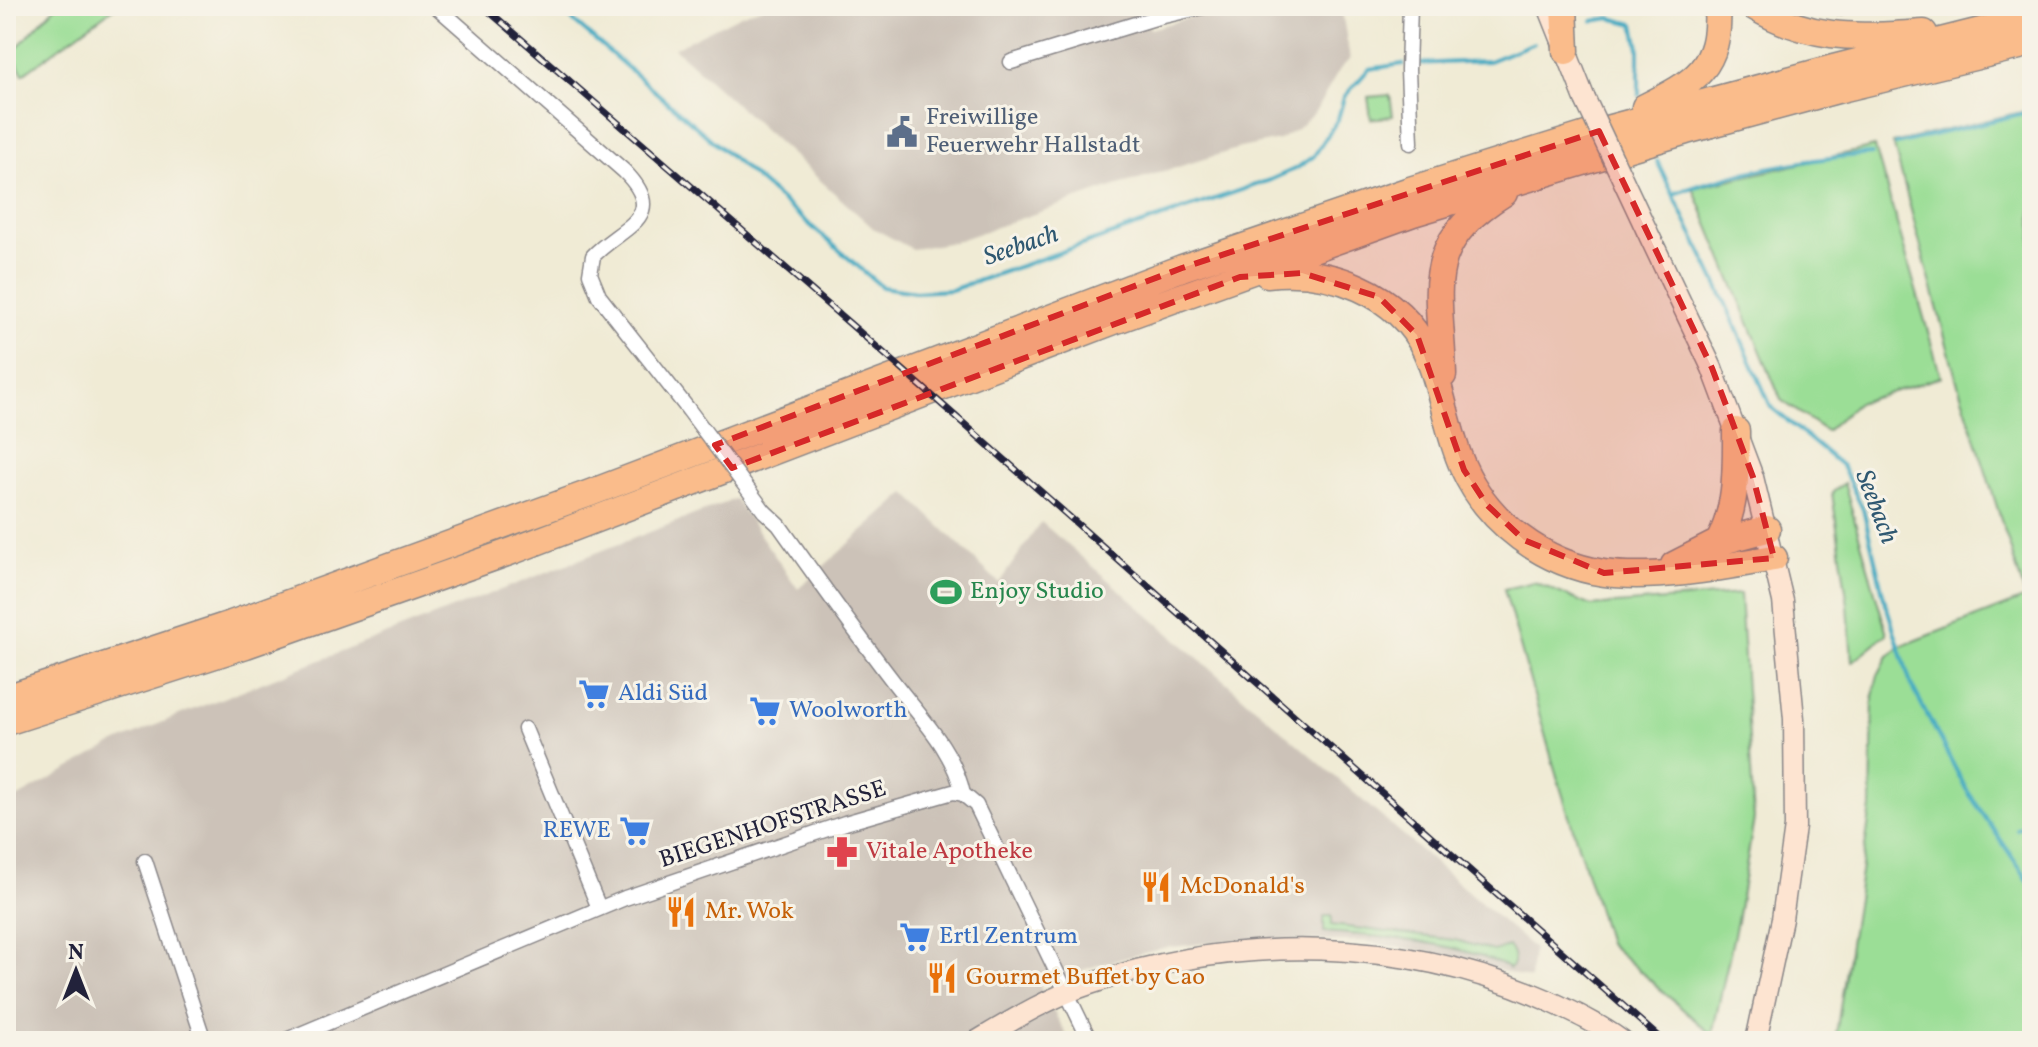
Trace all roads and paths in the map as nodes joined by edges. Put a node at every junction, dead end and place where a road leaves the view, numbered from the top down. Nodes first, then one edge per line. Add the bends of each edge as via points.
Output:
1 (436, 6) edge
2 (1207, 6) edge
3 (1410, 6) edge
4 (1548, 6) edge
5 (1564, 6) edge
6 (1717, 6) edge
7 (1753, 6) edge
8 (1154, 12) edge
9 (2032, 18) edge
10 (2032, 43) edge
11 (1566, 51) junction
12 (1877, 57) junction
13 (1011, 62) dead end
14 (1837, 78) junction
15 (1599, 131) junction
16 (1411, 143) dead end
17 (1535, 175) junction
18 (1240, 277) junction
19 (1443, 399) junction
20 (1736, 431) junction
21 (1767, 529) junction
22 (1719, 542) junction
23 (1774, 558) junction
24 (1660, 572) junction
25 (6, 698) edge
26 (6, 722) edge
27 (525, 729) dead end
28 (963, 794) junction
29 (145, 861) dead end
30 (599, 908) junction
31 (1067, 993) junction
32 (204, 1041) edge
33 (284, 1041) edge
34 (977, 1041) edge
35 (1090, 1041) edge
36 (1622, 1041) edge
37 (1756, 1041) edge

1 - 28 street, bridge via 634,181 645,200 636,223 593,256 590,274 599,296 944,747
2 - 8 street
3 - 16 street
4 - 11 main road
5 - 11 highway
6 - 15 highway via 1715,47 1699,76
7 - 12 highway via 1774,19
8 - 13 street
9 - 12 highway
10 - 12 highway
11 - 20 main road, bridge
12 - 14 highway
14 - 15 highway
14 - 17 highway
15 - 25 highway via 1182,268 246,619
17 - 18 highway
17 - 19 highway via 1466,222 1439,268
18 - 19 highway via 1280,272 1324,275 1379,297 1417,335
18 - 26 highway via 515,550
19 - 24 highway via 1464,470 1504,525 1574,565 1604,573
20 - 21 main road
20 - 22 highway via 1732,508
21 - 22 highway
21 - 23 main road
22 - 24 highway
23 - 24 highway
23 - 37 main road via 1790,678 1795,813 1782,919
27 - 30 street
28 - 30 street, BIEGENHOFSTRASSE via 940,794 845,823
28 - 31 street via 976,805
29 - 32 street
30 - 33 street, BIEGENHOFSTRASSE
31 - 34 main road
31 - 35 street
31 - 36 main road via 1139,970 1210,956 1290,950 1363,953 1497,980 1575,1013

